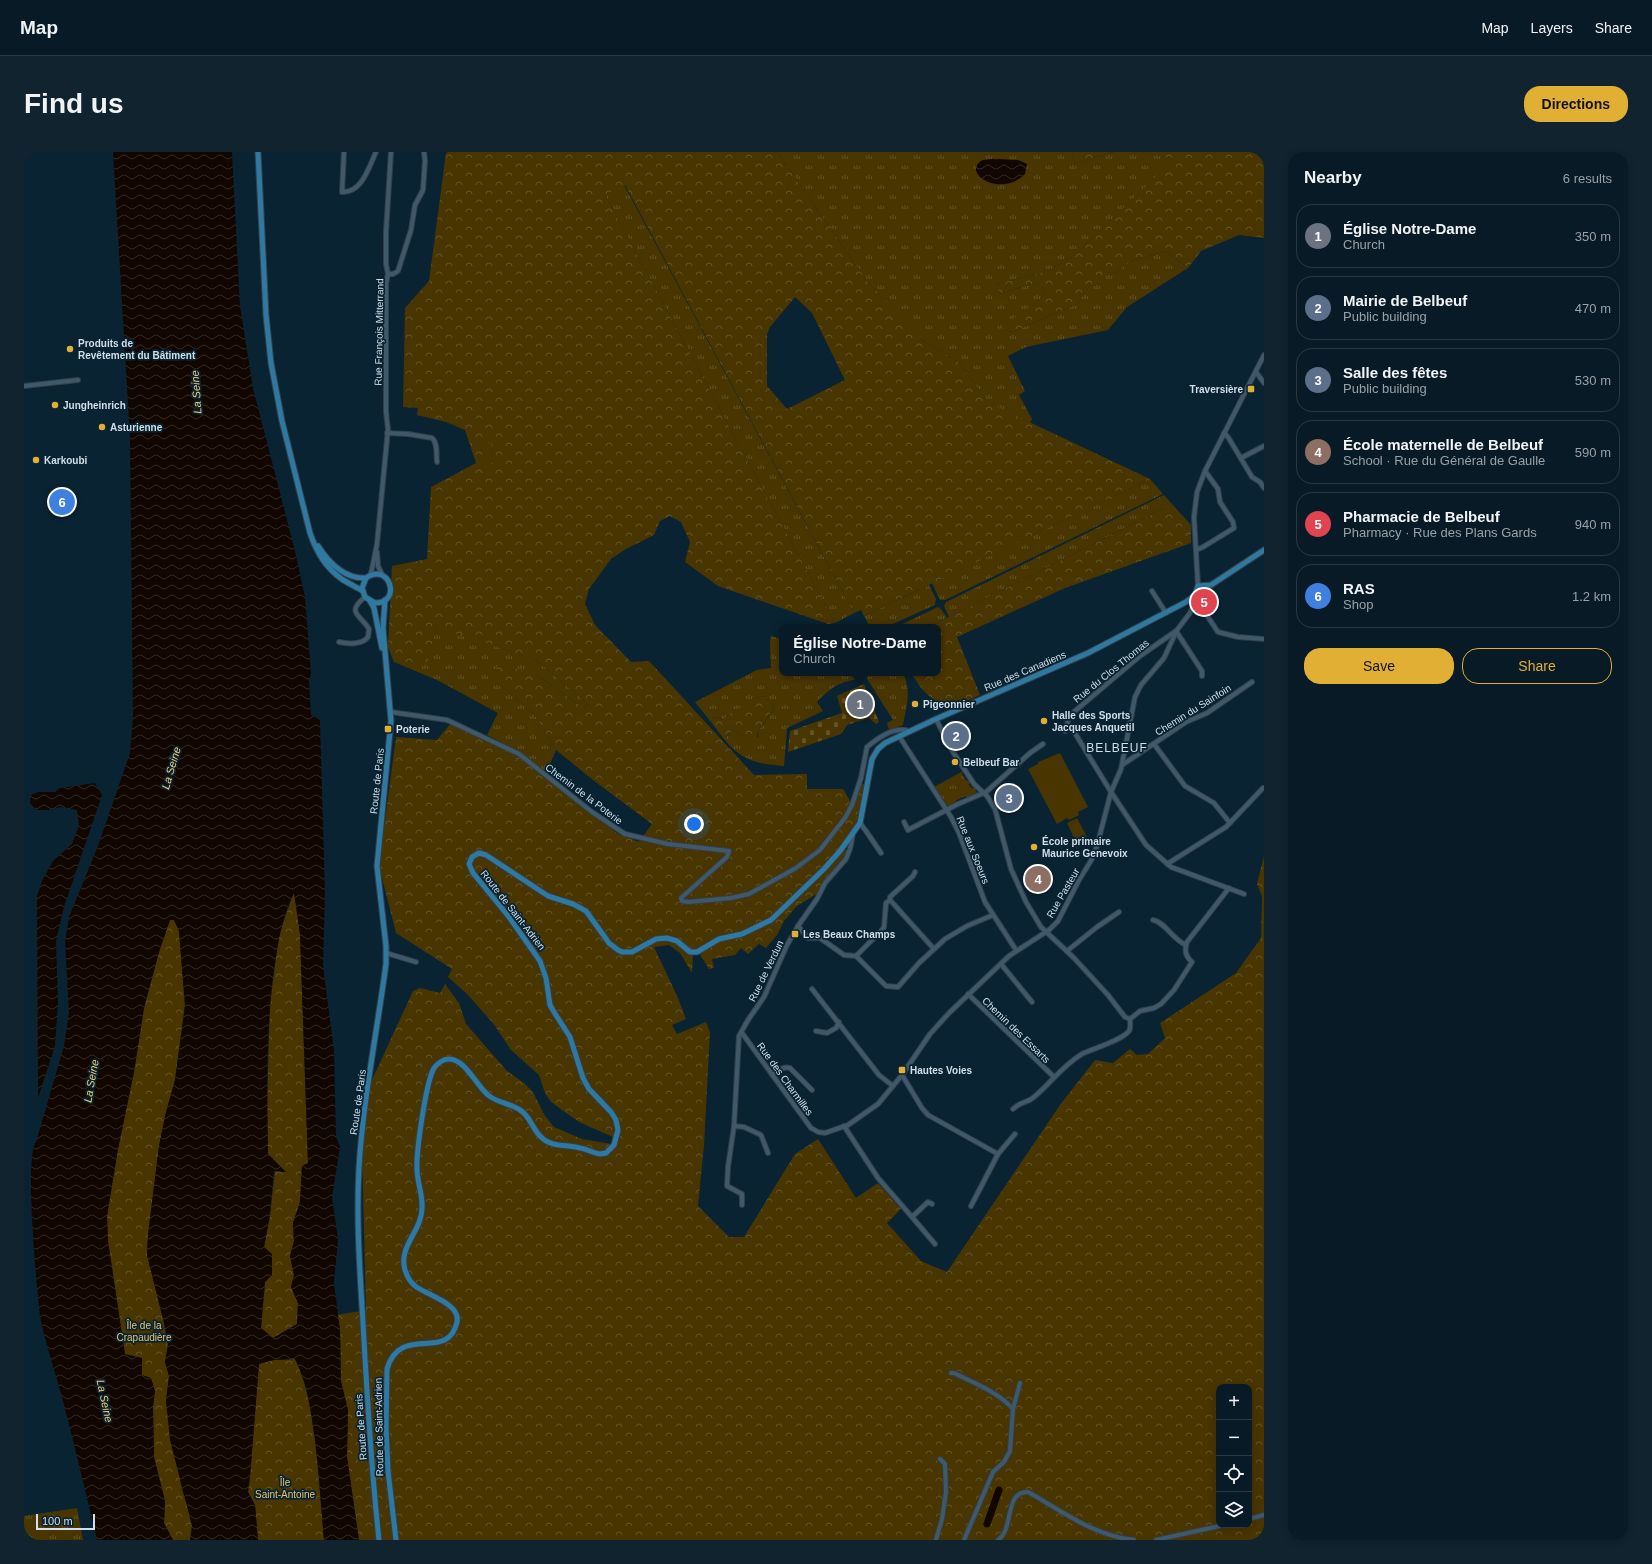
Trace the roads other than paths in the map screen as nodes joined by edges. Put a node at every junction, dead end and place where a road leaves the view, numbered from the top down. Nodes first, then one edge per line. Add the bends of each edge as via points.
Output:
1 (258, 152) edge
2 (344, 152) edge
3 (376, 152) edge
4 (391, 152) edge
5 (424, 152) edge
6 (388, 274) junction
7 (1264, 355) edge
8 (1256, 372) junction
9 (78, 380) dead end
10 (1264, 383) edge
11 (24, 386) edge
12 (387, 433) junction
13 (1224, 433) junction
14 (1264, 446) edge
15 (1241, 458) junction
16 (437, 462) dead end
17 (1205, 472) junction
18 (1264, 488) edge
19 (310, 533) junction
20 (377, 544) junction
21 (1196, 550) junction
22 (1264, 550) edge
23 (384, 576) junction
24 (368, 577) junction
25 (1198, 586) junction
26 (363, 591) junction
27 (1152, 591) dead end
28 (365, 597) junction
29 (1194, 599) junction
30 (385, 600) junction
31 (370, 601) junction
32 (1166, 613) junction
33 (1176, 631) junction
34 (1264, 639) edge
35 (339, 642) dead end
36 (386, 668) junction
37 (1202, 676) dead end
38 (1252, 682) dead end
39 (391, 712) junction
40 (936, 719) junction
41 (1068, 724) junction
42 (908, 731) junction
43 (1065, 731) dead end
44 (899, 736) junction
45 (1043, 744) dead end
46 (1154, 744) junction
47 (1122, 766) junction
48 (1263, 788) dead end
49 (1111, 792) junction
50 (984, 793) junction
51 (947, 810) junction
52 (904, 822) dead end
53 (860, 823) junction
54 (1230, 823) junction
55 (853, 834) junction
56 (881, 853) dead end
57 (1167, 864) junction
58 (915, 872) dead end
59 (1229, 888) junction
60 (1244, 894) dead end
61 (890, 900) junction
62 (1119, 912) dead end
63 (993, 915) junction
64 (1153, 920) dead end
65 (798, 926) junction
66 (1047, 932) junction
67 (1186, 945) junction
68 (934, 949) junction
69 (1016, 950) junction
70 (1067, 951) junction
71 (386, 953) junction
72 (856, 956) junction
73 (416, 962) dead end
74 (1001, 964) junction
75 (812, 989) dead end
76 (968, 994) junction
77 (1032, 1002) dead end
78 (1130, 1020) junction
79 (839, 1022) junction
80 (816, 1031) dead end
81 (742, 1032) junction
82 (902, 1074) junction
83 (772, 1075) junction
84 (1054, 1077) junction
85 (893, 1086) junction
86 (812, 1090) dead end
87 (1013, 1109) dead end
88 (734, 1126) junction
89 (844, 1126) junction
90 (818, 1132) joint
91 (1015, 1134) dead end
92 (768, 1153) dead end
93 (998, 1154) junction
94 (932, 1204) dead end
95 (742, 1205) dead end
96 (971, 1206) dead end
97 (912, 1217) junction
98 (935, 1244) dead end
99 (951, 1373) dead end
100 (1020, 1383) dead end
101 (1013, 1409) junction
102 (940, 1459) dead end
103 (1264, 1515) edge
104 (1252, 1518) edge
105 (1216, 1527) edge
106 (379, 1540) edge
107 (396, 1540) edge
108 (936, 1540) edge
109 (964, 1540) edge
110 (998, 1540) edge
111 (1134, 1540) edge
112 (1156, 1540) edge

1 - 19 main road via 270,357 282,421
2 - 3 street via 342,192 350,191 360,183
4 - 6 street, Rue François Mitterrand via 386,232
5 - 6 street via 423,190 415,205 398,271
6 - 12 street, Rue François Mitterrand
7 - 8 street
8 - 10 street
8 - 13 street
9 - 11 street
12 - 16 street via 434,439
12 - 20 street, Rue François Mitterrand
13 - 15 street
13 - 17 street
14 - 15 street
15 - 18 street via 1252,477
17 - 21 street via 1200,481 1195,505
17 - 21 street via 1218,489 1220,502 1234,528
19 - 24 main road via 323,555 341,571 353,577
19 - 26 main road via 315,548 326,564 337,575
20 - 23 street via 378,566
20 - 24 street
21 - 25 street
22 - 25 main road via 1211,585
23 - 24 main road via 377,574
23 - 30 main road via 391,589
24 - 26 main road via 363,585
25 - 29 main road
26 - 28 main road
27 - 32 street
28 - 31 main road
28 - 35 street via 355,609 357,616 369,629 368,637 360,643
29 - 32 main road, Rue des Canadiens
29 - 33 street, Rue Pasteur via 1190,613
29 - 34 street via 1218,632
30 - 31 main road via 378,603
30 - 36 main road via 383,628
31 - 36 main road via 374,608
32 - 40 main road, Rue des Canadiens via 1053,669
33 - 37 street via 1202,671
33 - 41 street, Rue du Clos Thomas via 1140,656 1076,710 1069,717
33 - 47 street, Rue Pasteur via 1164,658 1141,685 1135,697
36 - 39 main road, Route de Paris
38 - 46 street, Chemin du Sainfoin via 1207,713 1186,722
39 - 42 street, Chemin de la Poterie via 447,720 519,754 592,812 625,834 668,844 729,851 727,857 681,898 682,901 688,902 749,894 784,876 809,859 820,850 845,818 861,778 867,747 884,735 899,730
39 - 71 main road, Route de Paris via 389,761 377,866
40 - 42 main road, Rue des Canadiens
40 - 50 street via 951,749 974,784
41 - 43 street, Rue du Clos Thomas
41 - 49 street
42 - 44 main road, Rue des Canadiens
44 - 51 street, Rue aux Soeurs
44 - 53 main road, Rue des Canadiens via 881,747 872,759
45 - 50 street
46 - 47 street, Chemin du Sainfoin
46 - 54 street via 1185,786 1214,804
47 - 49 street, Rue Pasteur
48 - 54 street
49 - 57 street via 1146,845
49 - 66 street, Rue Pasteur via 1092,859 1058,920
50 - 51 street
50 - 66 street via 995,809 1015,879 1040,926
51 - 52 street via 908,830
51 - 63 street, Rue aux Soeurs via 959,833 985,902
53 - 55 main road
53 - 56 street
54 - 57 street
55 - 65 street, Rue de Verdun via 846,859 825,883
55 - 107 main road, Route de Saint-Adrien via 824,869 771,920 742,934 720,939 697,952 690,952 678,941 667,938 656,939 632,952 622,952 606,939 591,917 580,908 548,896 482,853 474,854 470,859 473,873 510,917 540,961 546,978 550,1005 570,1037 582,1078 611,1112 618,1130 610,1150 600,1154 553,1144 540,1136 520,1110 500,1102 480,1088 462,1064 449,1059 434,1068 417,1158 422,1216 406,1247 404,1262 410,1281 419,1289 449,1305 458,1320 455,1330 446,1340 405,1346 396,1352 389,1362 386,1428
57 - 59 street
58 - 61 street
59 - 60 street
59 - 67 street
61 - 68 street
61 - 72 street via 886,903 883,928
62 - 70 street
63 - 68 street via 956,932
63 - 69 street, Rue aux Soeurs
64 - 67 street via 1159,922 1172,936
65 - 72 street via 808,938 820,938 844,955
65 - 81 street, Rue de Verdun via 764,997
66 - 69 street, Rue Pasteur
66 - 70 street
67 - 78 street via 1186,955 1192,962 1174,990 1161,1004 1140,1011
68 - 72 street via 902,984 894,988 884,985
69 - 74 street, Rue Pasteur
70 - 78 street
71 - 73 street
71 - 106 main road, Route de Paris via 360,1156 359,1193 360,1271 367,1396
74 - 76 street, Rue Pasteur
74 - 77 street
75 - 79 street
76 - 82 street, Rue Pasteur via 930,1034
76 - 84 street, Chemin des Essarts
78 - 84 street via 1129,1032 1110,1044 1083,1054
79 - 80 street via 836,1028 827,1033
79 - 85 street via 859,1052 879,1075
81 - 83 street, Rue des Charmilles
81 - 88 street, Rue de Verdun via 738,1040
82 - 85 street, Rue Pasteur
82 - 93 street via 928,1115
83 - 86 street via 782,1068 790,1068
83 - 90 street, Rue des Charmilles via 811,1128
84 - 87 street via 1033,1098 1019,1103
85 - 89 street, Rue Pasteur via 878,1104
88 - 92 street via 744,1127 761,1136
88 - 95 street, Rue de Verdun via 727,1186 742,1194
89 - 90 street, Rue Pasteur via 825,1133
89 - 97 street via 878,1178
91 - 93 street
93 - 96 street
94 - 97 street via 928,1202
97 - 98 street
99 - 101 street via 994,1394
100 - 101 street
101 - 109 street via 1010,1451 1004,1462 993,1472
102 - 108 street via 946,1464 947,1481 942,1519
103 - 104 street
105 - 112 street
110 - 111 street via 1006,1528 1017,1495 1022,1492 1032,1494 1085,1526 1123,1539

